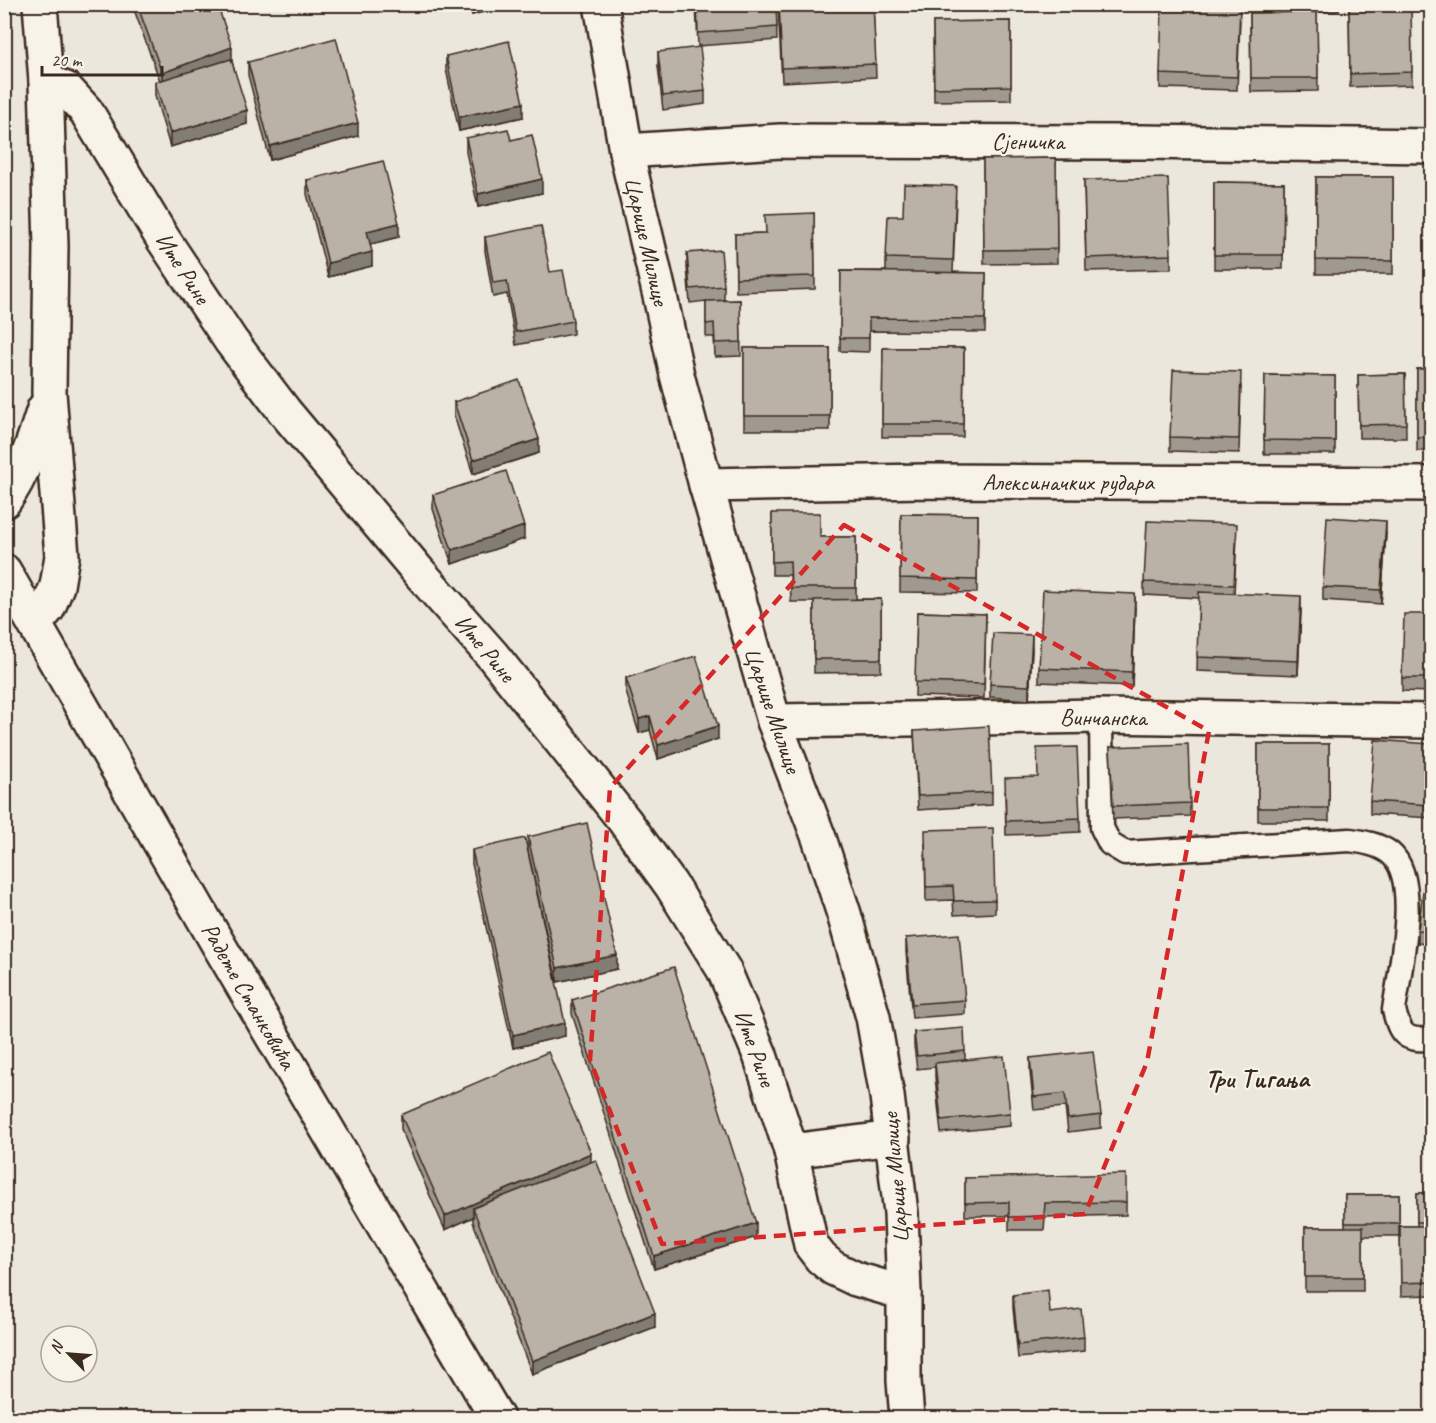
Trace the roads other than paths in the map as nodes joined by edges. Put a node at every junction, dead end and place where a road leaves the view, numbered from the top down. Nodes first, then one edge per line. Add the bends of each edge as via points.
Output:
1 (40, 4) edge
2 (601, 4) edge
3 (46, 81) junction
4 (1431, 146) edge
5 (626, 151) junction
6 (49, 393) junction
7 (1431, 484) edge
8 (705, 485) junction
9 (4, 501) edge
10 (4, 571) edge
11 (35, 623) junction
12 (1101, 716) junction
13 (774, 721) junction
14 (1431, 721) edge
15 (1431, 1039) edge
16 (893, 1138) junction
17 (790, 1151) junction
18 (904, 1293) junction
19 (497, 1419) edge
20 (907, 1419) edge

1 - 3 street
2 - 5 street, Царице Милице
3 - 6 street via 51,246
3 - 17 street, Ите Рине via 66,89 86,111 169,248 231,341 285,412 500,665 671,885 728,980 760,1056
4 - 5 street, Сјеничка via 780,141
5 - 8 street, Царице Милице
6 - 9 street via 32,449
6 - 11 street via 62,556 57,586 48,608
7 - 8 street, Алексиначких рудара via 925,481
8 - 13 street, Царице Милице
10 - 11 street, Радете Станковића
11 - 19 street, Радете Станковића
12 - 13 street, Винчанска
12 - 14 street, Винчанска
12 - 15 lane via 1102,828 1110,844 1125,853 1350,840 1371,843 1389,853 1401,866 1408,904 1394,1010 1397,1028 1411,1037
13 - 16 street, Царице Милице via 844,914 873,1017
16 - 17 street
16 - 18 street, Царице Милице
17 - 18 street, Ите Рине via 811,1245 821,1258 856,1279
18 - 20 street, Царице Милице

